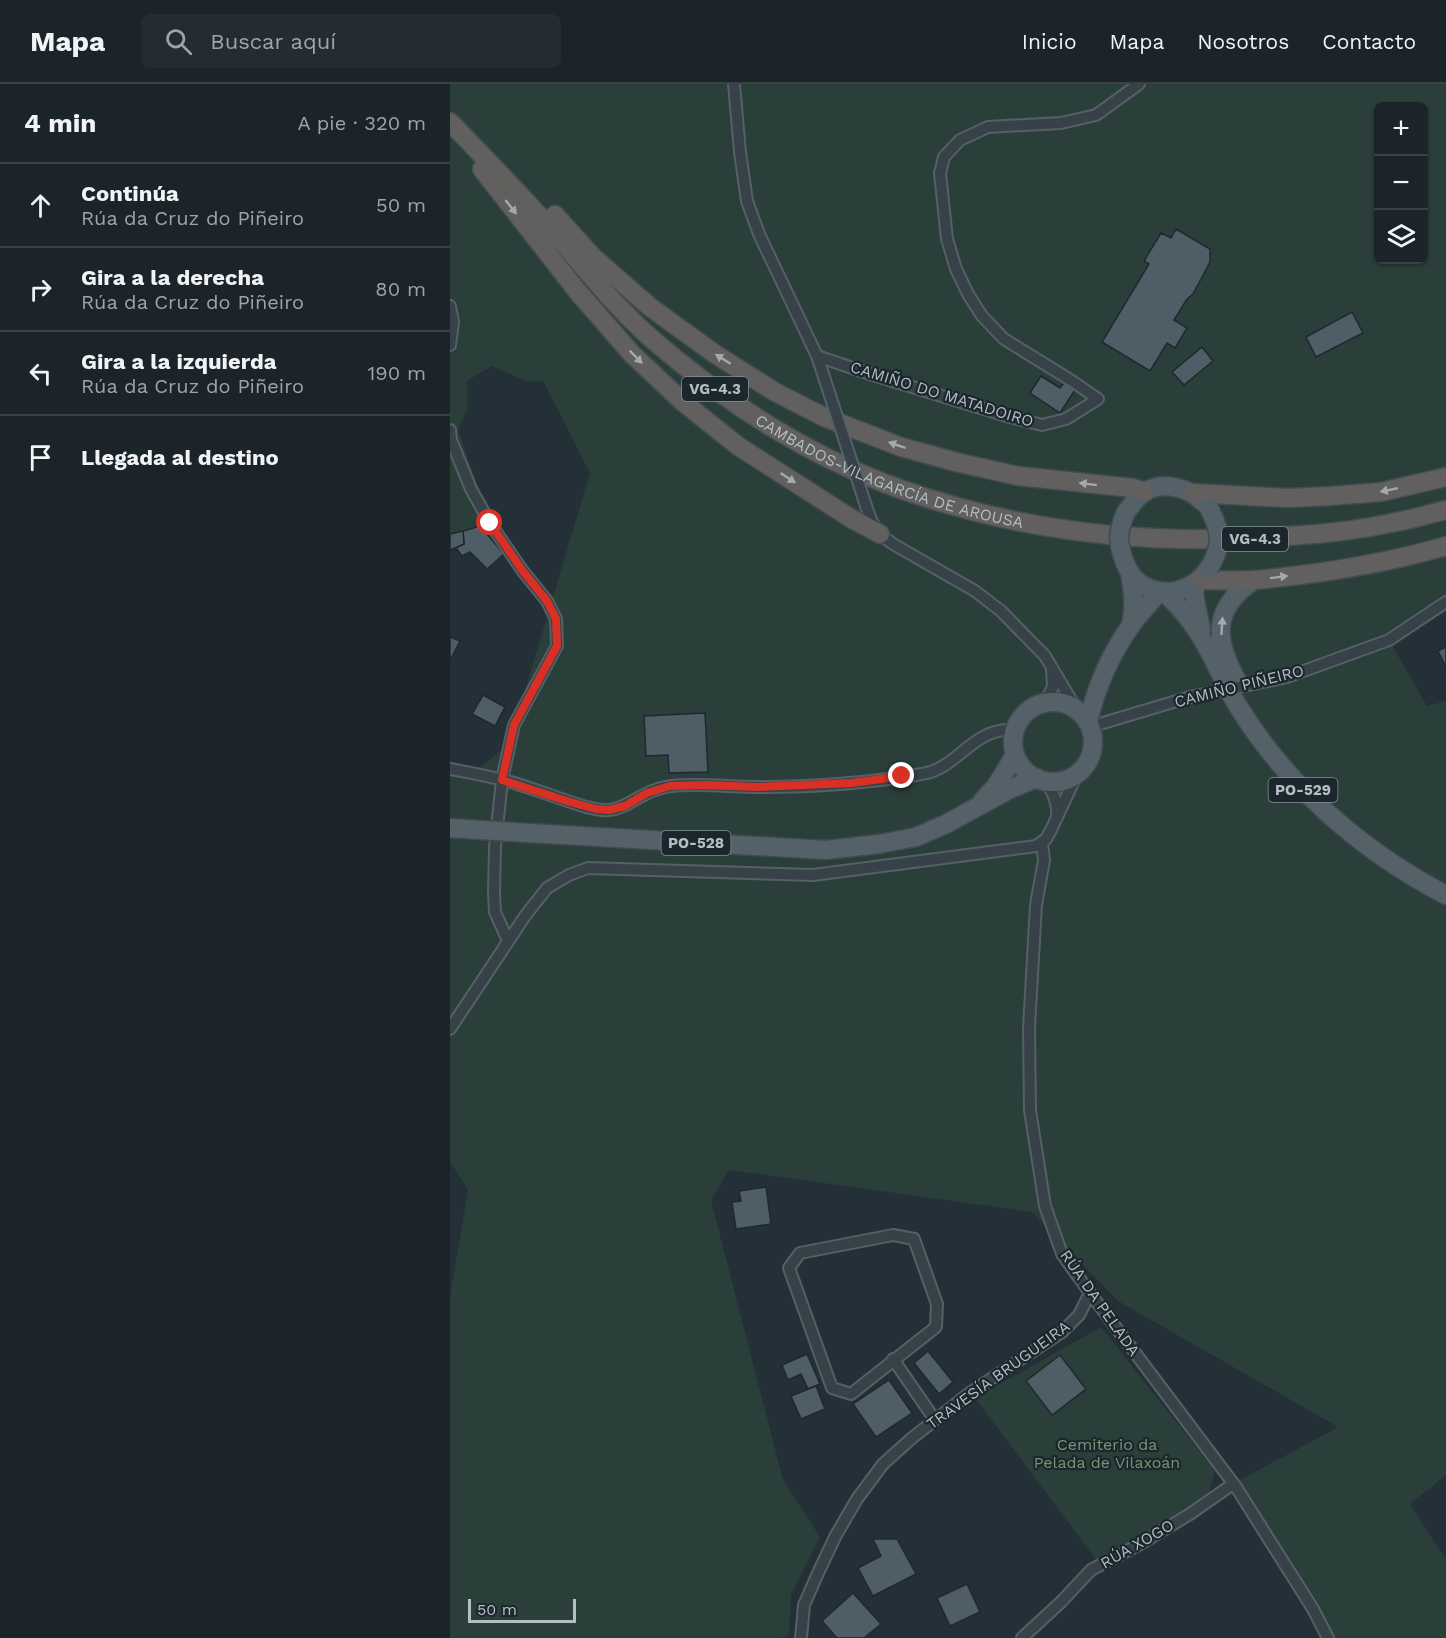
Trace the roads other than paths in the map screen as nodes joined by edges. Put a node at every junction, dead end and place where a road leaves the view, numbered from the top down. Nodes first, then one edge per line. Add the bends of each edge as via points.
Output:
1 (734, 84) edge
2 (1139, 84) edge
3 (450, 116) edge
4 (450, 122) edge
5 (450, 127) edge
6 (450, 306) edge
7 (450, 345) edge
8 (817, 356) junction
9 (450, 430) edge
10 (1446, 477) edge
11 (1145, 492) junction
12 (1193, 493) junction
13 (1446, 510) edge
14 (880, 534) junction
15 (1446, 546) edge
16 (1127, 568) junction
17 (1202, 577) junction
18 (1254, 580) junction
19 (1162, 592) junction
20 (1446, 602) edge
21 (1131, 626) junction
22 (1204, 642) junction
23 (1109, 663) junction
24 (1052, 668) junction
25 (1072, 711) junction
26 (1015, 730) junction
27 (1015, 755) junction
28 (450, 769) edge
29 (1078, 772) junction
30 (1041, 779) junction
31 (502, 780) junction
32 (1302, 789) junction
33 (965, 814) junction
34 (1057, 817) junction
35 (450, 828) edge
36 (1042, 843) junction
37 (1446, 895) edge
38 (508, 941) junction
39 (450, 1029) edge
40 (1090, 1293) junction
41 (893, 1359) junction
42 (935, 1420) junction
43 (1233, 1484) junction
44 (801, 1638) edge
45 (1022, 1638) edge
46 (1328, 1638) edge

1 - 8 street via 747,201
2 - 8 street, CAMIÑO DO MATADOIRO via 1096,115 1061,123 987,128 960,140 944,158 940,173 947,239 956,269 982,316 1004,339 1098,399 1066,419 1042,425
11 -> 3 highway via 1018,476 960,463 901,447 824,417 775,392 650,307 593,257 486,143
4 - 13 highway, CAMBADOS-VILAGARCÍA DE AROUSA / VG-4.3 via 652,339 712,387 788,436 902,489 985,513 1061,529 1185,540 1326,533 1395,523
5 -> 14 highway via 578,292 632,354 738,446
6 - 7 street
8 - 14 street, bridge via 866,506
9 - 31 street via 471,489 490,523 556,619 557,646 514,725
10 -> 12 highway via 1381,492 1330,496
11 - 12 main road via 1169,487
11 - 16 main road, bridge via 1126,512 1119,527 1118,538
12 - 17 main road, bridge via 1209,508 1220,541 1215,558
14 - 24 street via 1001,611
18 -> 15 highway via 1363,566
16 - 19 main road via 1138,582
16 - 21 main road via 1134,596
17 - 18 highway
17 - 19 main road via 1182,590
17 - 22 main road, PO-529 via 1194,595
32 -> 18 main road via 1287,757 1228,665 1221,640 1222,616 1229,601
19 - 21 main road
19 - 22 main road, PO-529 via 1178,605
20 - 25 street, CAMIÑO PIÑEIRO, bridge via 1389,640 1287,677 1190,697 1103,723
21 - 23 main road
22 - 32 main road, PO-529 via 1254,731
23 - 25 main road
23 - 25 main road via 1093,700
24 - 25 street
24 - 25 street via 1053,687
25 - 26 main road via 1029,709
25 - 29 main road via 1093,744 1089,760
26 - 27 main road
26 - 31 street via 981,737 948,763 926,774 852,783 670,786 609,810
27 - 30 main road via 1023,769
27 - 33 main road, PO-528 via 996,786
28 - 31 street
29 - 30 main road via 1066,780
29 - 34 street
30 - 33 main road, PO-528 via 1011,789
30 - 34 street via 1053,793
31 - 38 street via 494,893 495,912
32 - 37 main road, PO-529 via 1393,864
33 - 35 main road, PO-528, bridge via 916,837 826,850
34 - 36 street
36 - 38 street via 1024,849 813,875 588,868 547,888
36 - 40 street, RÚA DA PELADA via 1044,860 1036,905 1029,1028 1030,1110 1045,1206 1062,1254
38 - 39 street
40 - 42 street, TRAVESÍA BRUGUEIRA via 1080,1315 1062,1332
40 - 43 street, RÚA DA PELADA
41 - 41 street via 936,1327 937,1304 914,1239 893,1235 800,1253 789,1268 832,1388 851,1394
41 - 42 street
42 - 44 street, TRAVESÍA BRUGUEIRA via 883,1464 857,1499 804,1605
43 - 45 street, RÚA XOGO via 1190,1514 1091,1570
43 - 46 street, RÚA DA PELADA

